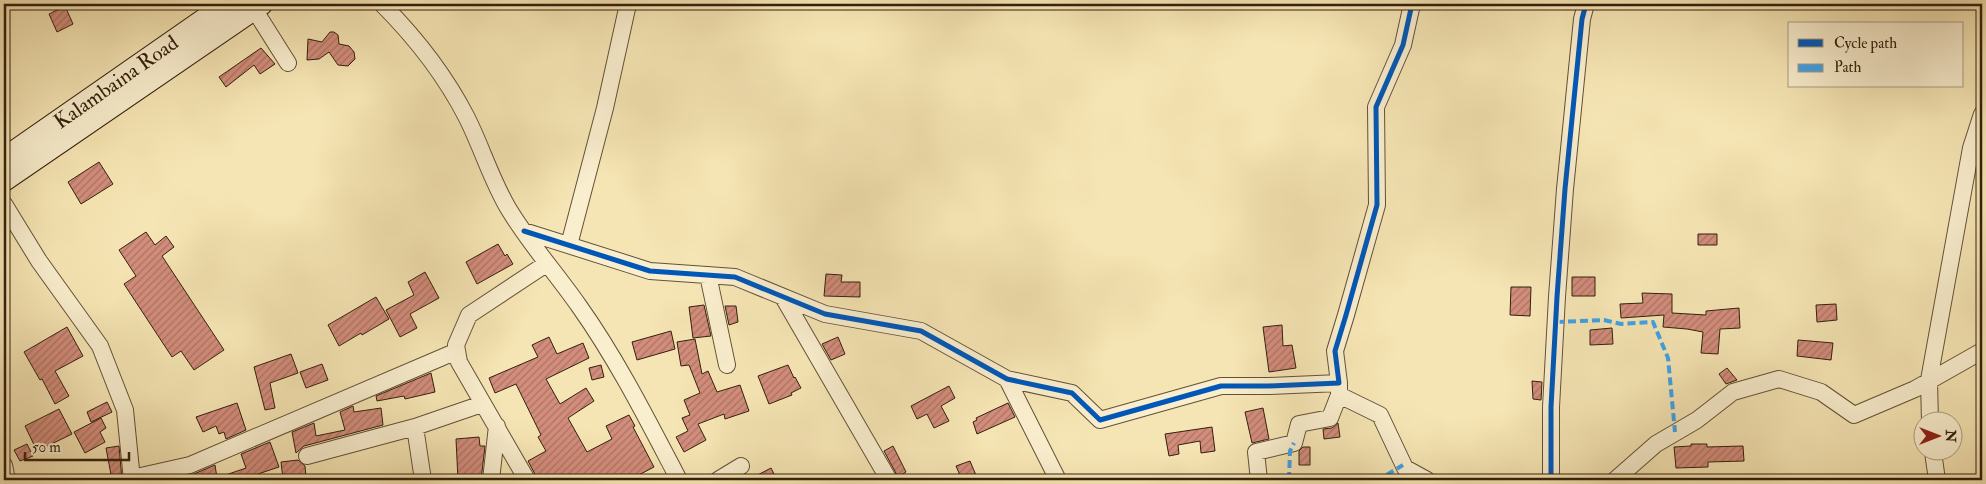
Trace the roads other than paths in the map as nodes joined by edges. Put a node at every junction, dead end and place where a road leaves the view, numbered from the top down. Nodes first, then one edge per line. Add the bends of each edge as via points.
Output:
1 (227, 4) edge
2 (382, 4) edge
3 (628, 4) edge
4 (1412, 4) edge
5 (1586, 4) edge
6 (257, 6) edge
7 (288, 63) dead end
8 (1982, 114) edge
9 (4, 159) edge
10 (4, 180) edge
11 (4, 204) edge
12 (524, 231) junction
13 (569, 245) junction
14 (546, 264) junction
15 (708, 274) junction
16 (784, 297) junction
17 (457, 350) junction
18 (1982, 352) edge
19 (727, 365) dead end
20 (1007, 379) junction
21 (1929, 380) junction
22 (1339, 389) junction
23 (482, 404) junction
24 (1930, 412) edge
25 (497, 426) junction
26 (415, 427) junction
27 (306, 456) dead end
28 (1934, 462) edge
29 (4, 464) edge
30 (741, 466) dead end
31 (132, 479) edge
32 (7, 480) edge
33 (423, 480) edge
34 (491, 480) edge
35 (527, 480) edge
36 (679, 480) edge
37 (718, 480) edge
38 (889, 480) edge
39 (1058, 480) edge
40 (1259, 480) edge
41 (1427, 480) edge
42 (1551, 480) edge
43 (1615, 480) edge
44 (1937, 480) edge

1 - 9 main road, Kalambaina Road
2 - 12 street via 430,56 451,88 496,186
3 - 13 street
4 - 22 street via 1403,45 1376,107 1376,205 1334,351
5 - 42 street via 1563,209 1551,407
6 - 7 street
6 - 10 main road
8 - 21 street via 1970,148
11 - 31 street via 39,261 100,346 125,410
12 - 13 street
12 - 14 street
13 - 15 street via 650,271
14 - 17 street via 469,315 456,345
14 - 36 street via 580,307 633,391
15 - 16 street via 735,277
15 - 19 street
16 - 20 street via 825,314 921,331
16 - 38 street
17 - 23 street via 459,362
17 - 31 street via 190,465
18 - 21 street
20 - 22 street via 1072,393 1100,420 1221,386
20 - 39 street
21 - 24 street
21 - 43 street via 1854,416 1821,392 1778,379 1733,392 1697,420 1656,444
22 - 40 street via 1330,418 1299,424 1294,443 1256,452
22 - 41 street via 1380,416 1405,468
23 - 25 street
23 - 26 street
25 - 34 street
25 - 35 street
26 - 27 street
26 - 33 street
28 - 44 street
29 - 32 street
30 - 37 street

